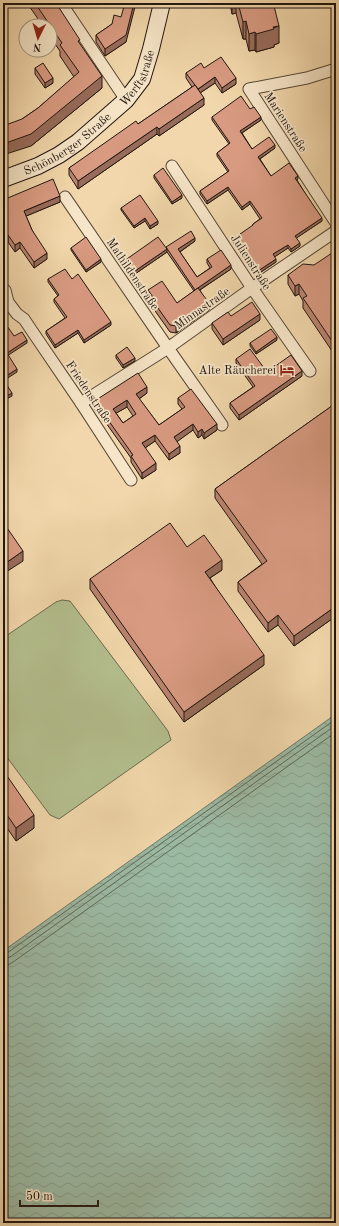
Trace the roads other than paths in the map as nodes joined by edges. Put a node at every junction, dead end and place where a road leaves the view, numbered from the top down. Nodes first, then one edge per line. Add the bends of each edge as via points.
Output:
1 (61, 3) edge
2 (156, 3) edge
3 (162, 3) edge
4 (336, 69) edge
5 (126, 100) junction
6 (172, 166) dead end
7 (3, 179) edge
8 (66, 196) dead end
9 (336, 223) edge
10 (336, 231) edge
11 (252, 288) junction
12 (4, 289) edge
13 (168, 348) junction
14 (310, 372) dead end
15 (81, 403) junction
16 (222, 425) dead end
17 (131, 480) dead end

1 - 5 street
2 - 5 main road, Werftstraße via 138,78
3 - 5 main road, Werftstraße via 142,79
4 - 9 street, Marienstraße via 307,78 249,89
5 - 7 main road, Schönberger Straße via 78,142 59,155
6 - 11 street, Julienstraße
8 - 13 street, Mathildenstraße
10 - 11 street, Minnastraße
11 - 13 street, Minnastraße
11 - 14 street, Julienstraße
12 - 15 street, Friedenstraße via 8,302 24,319
13 - 15 street, Minnastraße
13 - 16 street, Mathildenstraße
15 - 17 street, Friedenstraße

